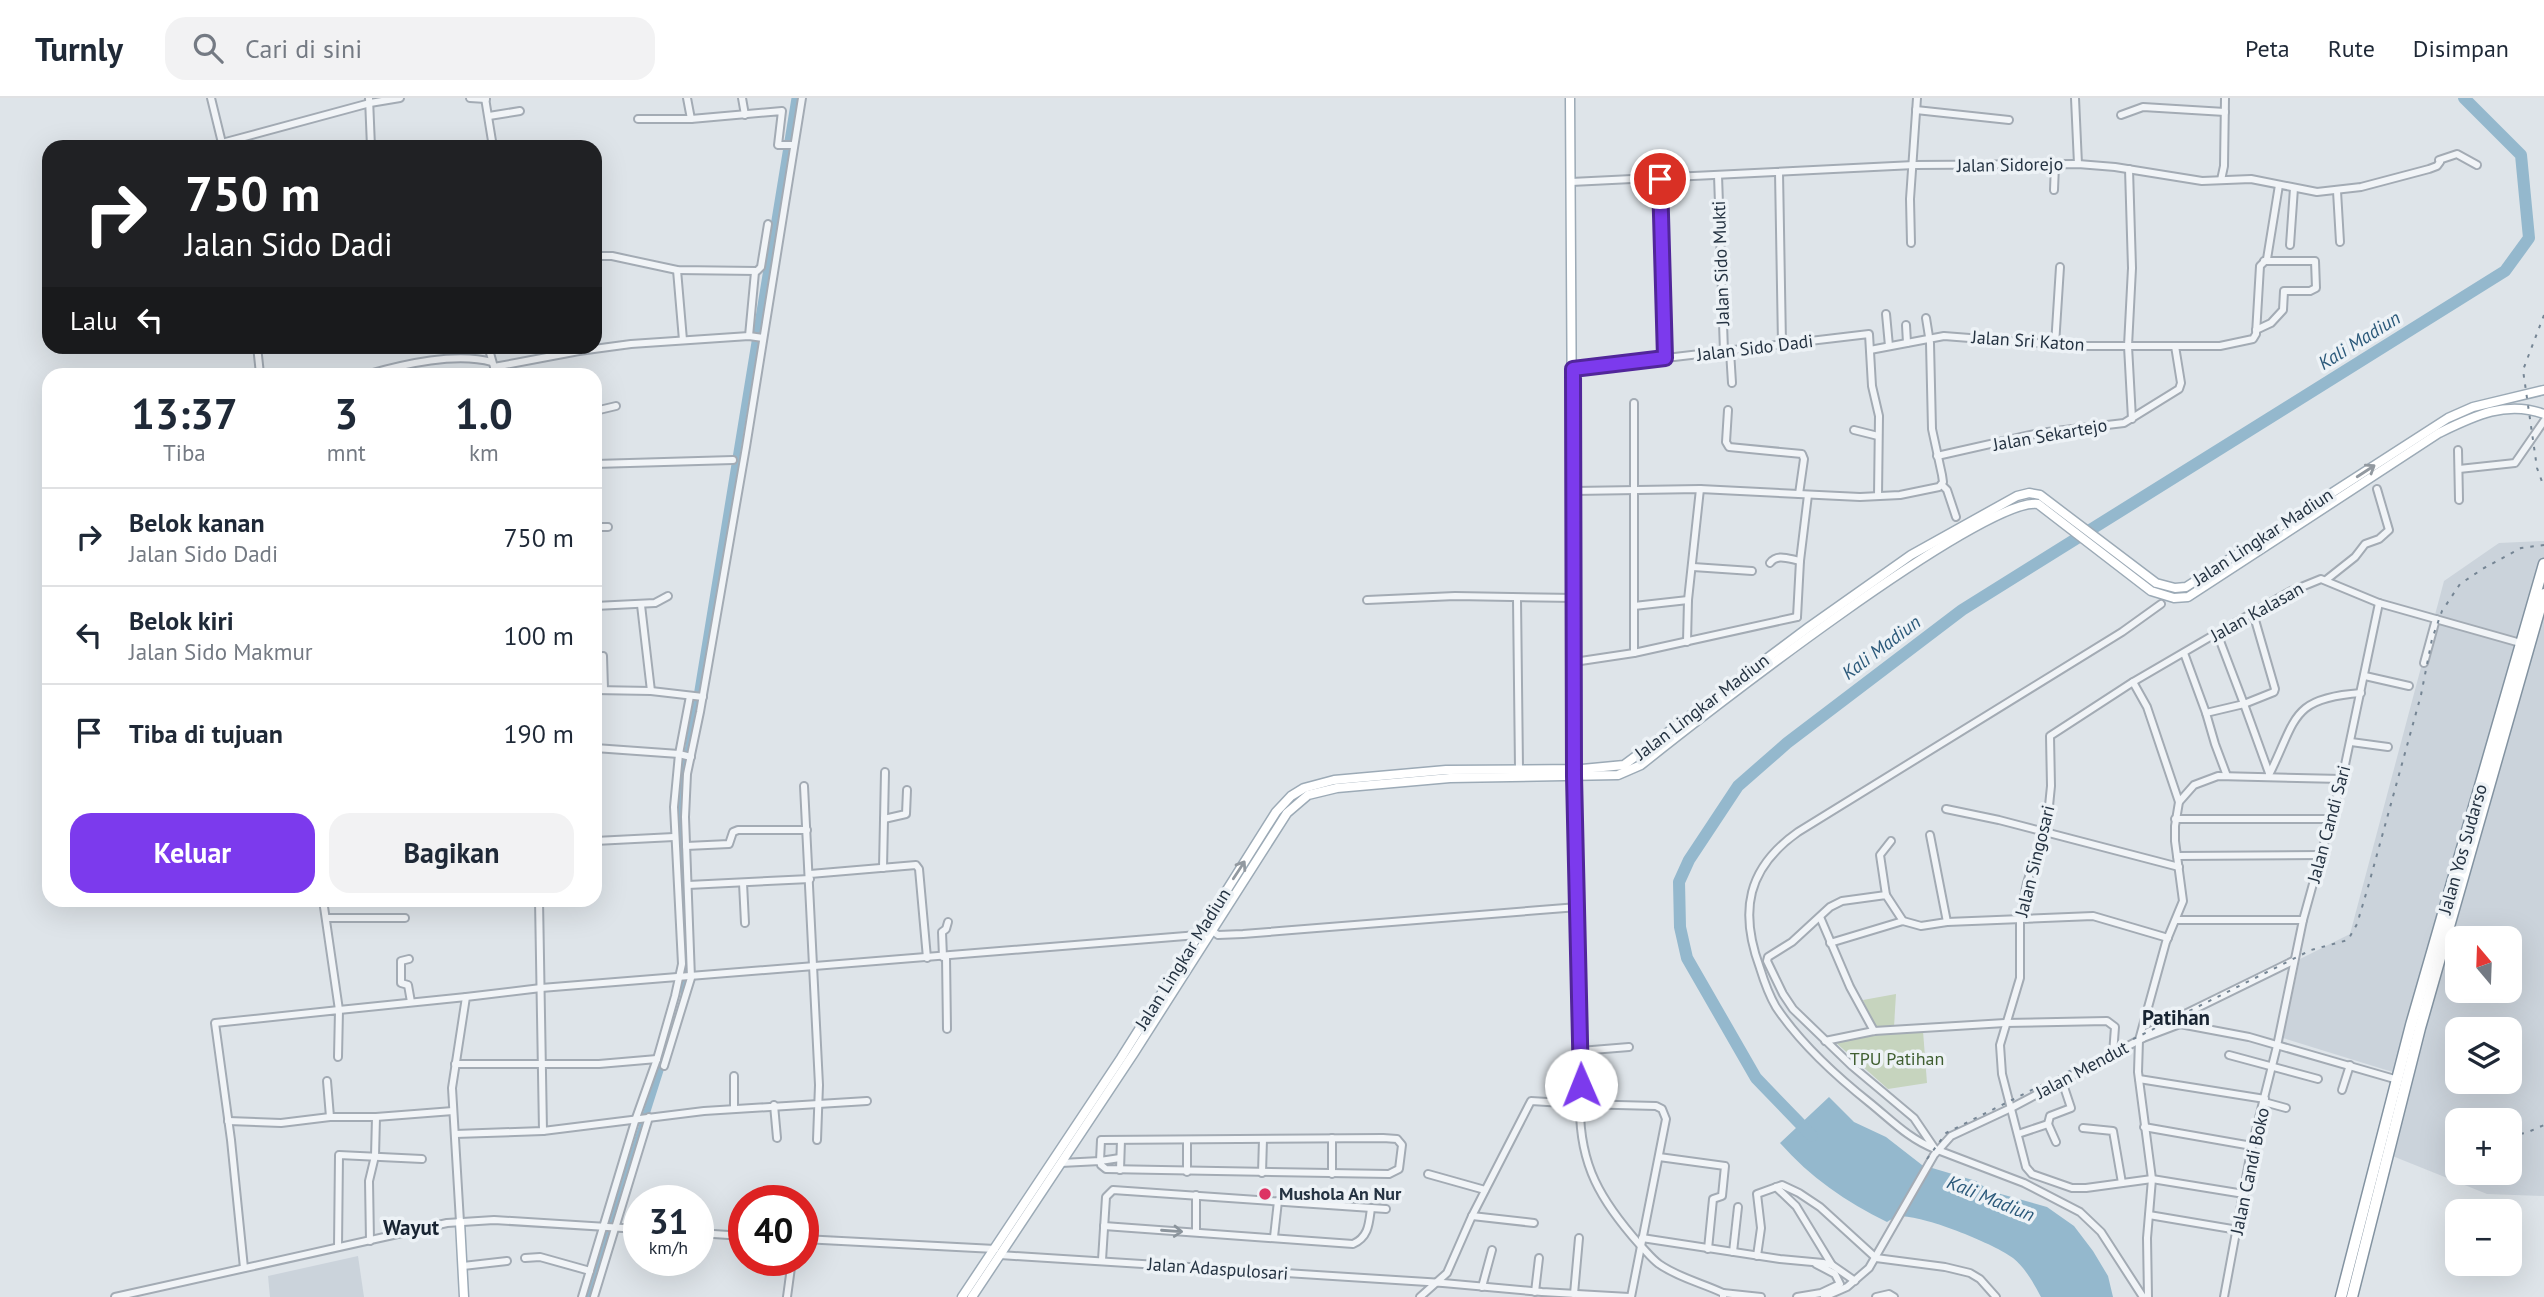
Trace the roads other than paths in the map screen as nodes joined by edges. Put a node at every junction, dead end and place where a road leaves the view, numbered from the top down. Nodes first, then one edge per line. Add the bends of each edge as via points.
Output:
1 (211, 98) edge
2 (400, 98) edge
3 (470, 98) edge
4 (485, 98) edge
5 (687, 98) edge
6 (741, 98) edge
7 (802, 98) edge
8 (1570, 98) edge
9 (1917, 98) edge
10 (2075, 98) edge
11 (2225, 98) edge
12 (369, 100) edge
13 (1916, 110) junction
14 (520, 111) dead end
15 (2225, 112) junction
16 (745, 115) junction
17 (2121, 115) dead end
18 (489, 116) junction
19 (638, 119) dead end
20 (691, 119) junction
21 (2008, 120) dead end
22 (221, 140) edge
23 (238, 140) edge
24 (371, 140) edge
25 (492, 140) edge
26 (792, 145) junction
27 (2078, 164) junction
28 (2477, 164) dead end
29 (1914, 165) junction
30 (2055, 165) junction
31 (2129, 169) junction
32 (1779, 172) junction
33 (1717, 175) junction
34 (1660, 179) junction
35 (2221, 180) junction
36 (1572, 182) junction
37 (2279, 185) junction
38 (2294, 188) junction
39 (2054, 190) dead end
40 (2337, 191) junction
41 (768, 224) dead end
42 (2340, 242) dead end
43 (1911, 243) dead end
44 (2290, 245) dead end
45 (602, 256) edge
46 (2264, 261) junction
47 (2315, 261) junction
48 (2326, 261) dead end
49 (2060, 267) dead end
50 (677, 270) junction
51 (755, 272) junction
52 (1886, 314) dead end
53 (1926, 318) dead end
54 (1906, 324) dead end
55 (2256, 330) junction
56 (750, 336) junction
57 (762, 337) junction
58 (683, 340) junction
59 (1929, 340) junction
60 (1907, 343) junction
61 (1782, 344) junction
62 (2055, 345) junction
63 (1889, 346) junction
64 (2128, 346) junction
65 (2175, 346) junction
66 (602, 349) edge
67 (1870, 350) junction
68 (1727, 351) junction
69 (484, 354) edge
70 (564, 354) edge
71 (478, 358) junction
72 (1665, 358) junction
73 (394, 368) edge
74 (494, 368) edge
75 (1573, 369) junction
76 (1732, 383) dead end
77 (2544, 390) edge
78 (1634, 403) dead end
79 (616, 406) dead end
80 (602, 409) edge
81 (1728, 410) dead end
82 (2544, 414) edge
83 (2132, 419) junction
84 (2544, 421) edge
85 (1854, 430) dead end
86 (1878, 436) junction
87 (2458, 450) dead end
88 (2405, 451) junction
89 (1937, 456) junction
90 (733, 460) dead end
91 (602, 464) edge
92 (2459, 469) junction
93 (1941, 485) junction
94 (1633, 489) junction
95 (1700, 489) junction
96 (2378, 489) dead end
97 (1574, 491) junction
98 (1799, 494) junction
99 (1808, 495) junction
100 (1878, 496) junction
101 (2459, 500) dead end
102 (1956, 517) dead end
103 (602, 527) edge
104 (608, 527) dead end
105 (1800, 561) junction
106 (1770, 563) dead end
107 (2544, 564) edge
108 (1693, 567) junction
109 (1752, 571) dead end
110 (2326, 580) junction
111 (2544, 594) edge
112 (668, 596) dead end
113 (1575, 598) junction
114 (1517, 599) junction
115 (1367, 600) dead end
116 (1688, 600) junction
117 (2379, 603) junction
118 (2161, 604) dead end
119 (641, 605) junction
120 (602, 606) edge
121 (1634, 606) junction
122 (2253, 613) junction
123 (1833, 615) junction
124 (1797, 617) junction
125 (2437, 619) junction
126 (1809, 627) junction
127 (2217, 633) junction
128 (1687, 642) junction
129 (2526, 645) junction
130 (1633, 653) junction
131 (2184, 653) junction
132 (603, 656) dead end
133 (1574, 662) junction
134 (2424, 663) dead end
135 (2365, 676) junction
136 (2133, 682) junction
137 (2409, 686) dead end
138 (604, 689) joint
139 (651, 691) junction
140 (2361, 693) junction
141 (697, 697) junction
142 (2244, 704) junction
143 (2206, 713) junction
144 (2050, 736) joint
145 (2351, 742) junction
146 (2388, 747) dead end
147 (602, 749) edge
148 (685, 756) junction
149 (1519, 768) junction
150 (884, 772) dead end
151 (1574, 772) junction
152 (2269, 775) junction
153 (2227, 776) junction
154 (2342, 779) junction
155 (804, 786) dead end
156 (907, 790) dead end
157 (2179, 802) junction
158 (1946, 809) dead end
159 (884, 819) junction
160 (2175, 819) junction
161 (2331, 819) junction
162 (807, 830) junction
163 (2044, 833) junction
164 (1930, 835) dead end
165 (674, 837) junction
166 (602, 841) edge
167 (1891, 841) dead end
168 (686, 846) junction
169 (2322, 855) junction
170 (2177, 856) junction
171 (2179, 867) junction
172 (883, 869) junction
173 (810, 876) junction
174 (743, 883) junction
175 (688, 886) junction
176 (1886, 895) junction
177 (324, 907) edge
178 (538, 907) edge
179 (1578, 907) junction
180 (1820, 917) junction
181 (326, 918) junction
182 (405, 918) dead end
183 (2020, 918) junction
184 (2176, 920) junction
185 (2304, 920) junction
186 (1903, 921) junction
187 (948, 922) dead end
188 (1947, 922) junction
189 (745, 923) dead end
190 (1212, 930) junction
191 (1198, 935) junction
192 (2168, 938) junction
193 (1830, 943) junction
194 (945, 957) junction
195 (927, 958) junction
196 (409, 959) dead end
197 (2293, 961) junction
198 (814, 968) junction
199 (685, 978) junction
200 (541, 988) junction
201 (466, 997) junction
202 (411, 1002) junction
203 (339, 1010) junction
204 (2180, 1020) junction
205 (2005, 1023) junction
206 (947, 1030) dead end
207 (1143, 1030) junction
208 (1874, 1031) junction
209 (2141, 1039) junction
210 (1825, 1041) junction
211 (2277, 1046) junction
212 (1629, 1047) dead end
213 (1580, 1051) junction
214 (2113, 1054) junction
215 (2229, 1055) dead end
216 (338, 1057) dead end
217 (657, 1059) junction
218 (456, 1064) junction
219 (541, 1065) junction
220 (2350, 1065) junction
221 (664, 1066) dead end
222 (2273, 1066) junction
223 (734, 1076) dead end
224 (2139, 1079) junction
225 (2318, 1079) dead end
226 (2398, 1080) junction
227 (327, 1081) dead end
228 (2063, 1081) junction
229 (2342, 1090) dead end
230 (2264, 1100) junction
231 (867, 1101) dead end
232 (816, 1102) junction
233 (1580, 1104) junction
234 (774, 1105) junction
235 (2011, 1108) junction
236 (2286, 1108) dead end
237 (734, 1109) junction
238 (453, 1111) junction
239 (330, 1117) junction
240 (376, 1117) junction
241 (648, 1117) junction
242 (637, 1118) junction
243 (228, 1121) junction
244 (2048, 1124) junction
245 (2144, 1127) junction
246 (2083, 1128) dead end
247 (543, 1130) junction
248 (455, 1134) junction
249 (2018, 1134) junction
250 (776, 1138) dead end
251 (1332, 1138) junction
252 (1263, 1139) junction
253 (817, 1140) dead end
254 (1121, 1140) junction
255 (1187, 1140) junction
256 (2056, 1142) dead end
257 (2252, 1146) junction
258 (1936, 1150) junction
259 (375, 1156) junction
260 (1659, 1157) junction
261 (1120, 1158) junction
262 (422, 1159) dead end
263 (1100, 1161) junction
264 (1061, 1163) junction
265 (1120, 1170) junction
266 (1187, 1172) junction
267 (1262, 1173) junction
268 (1332, 1174) junction
269 (1428, 1174) dead end
270 (2152, 1179) junction
271 (2122, 1183) junction
272 (1776, 1187) junction
273 (1485, 1190) junction
274 (2244, 1194) junction
275 (1196, 1195) junction
276 (1278, 1201) junction
277 (1738, 1207) dead end
278 (1371, 1208) junction
279 (1386, 1209) dead end
280 (2149, 1215) junction
281 (1472, 1216) junction
282 (460, 1223) junction
283 (1534, 1223) dead end
284 (604, 1226) junction
285 (614, 1226) junction
286 (1104, 1226) junction
287 (623, 1227) edge
288 (2238, 1230) junction
289 (1196, 1232) junction
290 (2363, 1234) junction
291 (1274, 1237) junction
292 (1579, 1238) dead end
293 (819, 1240) edge
294 (370, 1241) junction
295 (1641, 1241) junction
296 (338, 1248) junction
297 (1708, 1249) junction
298 (1492, 1250) dead end
299 (997, 1252) junction
300 (1733, 1252) junction
301 (1758, 1256) junction
302 (526, 1258) dead end
303 (1539, 1258) dead end
304 (1876, 1258) junction
305 (1102, 1260) junction
306 (507, 1261) dead end
307 (1810, 1262) junction
308 (1832, 1265) junction
309 (463, 1266) junction
310 (244, 1268) junction
311 (590, 1271) junction
312 (790, 1276) edge
313 (1855, 1281) junction
314 (1436, 1283) junction
315 (1482, 1287) junction
316 (1502, 1288) junction
317 (1539, 1294) edge
318 (1574, 1294) junction
319 (1723, 1295) edge
320 (115, 1297) edge
321 (464, 1297) edge
322 (582, 1297) edge
323 (594, 1297) edge
324 (788, 1297) edge
325 (962, 1297) edge
326 (972, 1297) edge
327 (1420, 1297) edge
328 (1501, 1297) edge
329 (1630, 1297) edge
330 (1761, 1297) edge
331 (1797, 1297) edge
332 (1824, 1297) edge
333 (1876, 1297) edge
334 (1894, 1297) edge
335 (1996, 1297) edge
336 (2143, 1297) edge
337 (2148, 1297) edge
338 (2224, 1297) edge
339 (2342, 1297) edge
340 (2351, 1297) edge

1 - 22 street
2 - 12 street
3 - 4 street
4 - 18 street
5 - 20 street
6 - 16 street
7 - 26 street
8 - 36 main road
9 - 13 street
10 - 27 street
11 - 15 street
12 - 23 street
12 - 24 street
13 - 21 street
13 - 29 street
14 - 18 street
15 - 17 street via 2143,107
15 - 35 street
16 - 20 street
16 - 26 street via 783,112 779,145
18 - 25 street
19 - 20 street
26 - 57 street
27 - 30 street, Jalan Sidorejo
27 - 31 street, Jalan Sidorejo
28 - 40 street, Jalan Sidorejo via 2457,154 2418,172
29 - 30 street, Jalan Sidorejo
29 - 32 street, Jalan Sidorejo
29 - 43 street
30 - 39 street
31 - 35 street, Jalan Sidorejo
31 - 64 street, Jalan Sekartejo via 2132,268
32 - 33 street, Jalan Sidorejo
32 - 61 street
33 - 34 street, Jalan Sidorejo
33 - 68 street, Jalan Sido Mukti
34 - 36 street, Jalan Sidorejo
34 - 72 street
35 - 37 street, Jalan Sidorejo via 2251,179
36 - 75 main road
37 - 38 street, Jalan Sidorejo
37 - 46 street
38 - 40 street, Jalan Sidorejo
38 - 44 street
40 - 42 street
41 - 51 street via 761,267
45 - 50 street
46 - 47 street
46 - 55 street
47 - 48 street
47 - 55 street via 2316,288 2284,291 2283,310
49 - 62 street
50 - 51 street
50 - 58 street
51 - 56 street
52 - 63 street
53 - 59 street
54 - 60 street
55 - 65 street, Jalan Sri Katon via 2250,341
56 - 57 street
56 - 58 street
57 - 141 street
58 - 66 street
59 - 60 street, Jalan Sri Katon
59 - 62 street, Jalan Sri Katon via 1952,336
59 - 89 street
60 - 63 street, Jalan Sri Katon
61 - 67 street, Jalan Sido Dadi via 1871,335
61 - 68 street, Jalan Sido Dadi
62 - 64 street, Jalan Sri Katon
63 - 67 street, Jalan Sri Katon
64 - 65 street, Jalan Sri Katon
64 - 83 street, Jalan Sekartejo
65 - 83 street via 2179,389
67 - 86 street
68 - 72 street, Jalan Sido Dadi
68 - 76 street, Jalan Sido Mukti
69 - 71 street
70 - 74 street
71 - 73 street
71 - 74 street
72 - 75 street, Jalan Sido Dadi
75 - 97 main road
77 - 88 main road, Jalan Lingkar Madiun via 2473,407 2448,418
78 - 94 street
79 - 80 street
81 - 98 street via 1729,447 1802,454
82 - 88 main road, Jalan Lingkar Madiun via 2526,407 2488,412
83 - 89 street, Jalan Sekartejo via 2039,433
84 - 92 street via 2515,463
85 - 86 street
86 - 100 street
87 - 92 street
88 - 123 main road, Jalan Lingkar Madiun via 2188,597 2151,591 2040,495 2028,493 2001,502 1911,555
89 - 93 street
90 - 91 street
92 - 101 street
93 - 100 street
93 - 102 street
94 - 95 street
94 - 97 street
94 - 121 street
95 - 98 street
95 - 108 street
96 - 110 street via 2389,530 2365,544
97 - 113 main road
98 - 99 street
99 - 100 street
99 - 105 street
103 - 104 street
105 - 106 street via 1779,557
105 - 124 street
107 - 129 highway, Jalan Yos Sudarso
108 - 109 street
108 - 116 street
110 - 117 street, Jalan Kalasan
110 - 122 street, Jalan Kalasan via 2317,579
111 - 129 highway, Jalan Yos Sudarso
112 - 119 street
113 - 114 street
113 - 133 main road
114 - 115 street
114 - 149 street
116 - 121 street
116 - 128 street
117 - 125 street, Jalan Kalasan
117 - 135 street, Jalan Candi Sari
118 - 258 street via 1798,832 1777,849 1754,880 1748,923 1774,1004 1834,1071 1905,1133
119 - 120 street
119 - 139 street
121 - 130 street
122 - 127 street, Jalan Kalasan
122 - 142 street via 2275,691
123 - 126 main road, Jalan Lingkar Madiun
123 - 151 main road, Jalan Lingkar Madiun via 1641,765 1618,775
124 - 126 street
124 - 128 street
125 - 129 street, Jalan Kalasan
125 - 134 street
126 - 151 main road, Jalan Lingkar Madiun via 1634,759 1614,767
127 - 131 street, Jalan Kalasan
127 - 142 street
128 - 130 street
129 - 226 highway, Jalan Yos Sudarso
129 - 290 highway, Jalan Yos Sudarso
130 - 133 street
131 - 136 street, Jalan Kalasan
131 - 143 street
132 - 138 street
133 - 151 main road
135 - 137 street
135 - 140 street, Jalan Candi Sari
136 - 144 street, Jalan Kalasan
136 - 157 street via 2147,707
138 - 139 street
139 - 141 street
140 - 145 street, Jalan Candi Sari
140 - 152 street via 2327,696 2301,712
141 - 148 street
141 - 148 street
142 - 143 street
142 - 152 street
143 - 153 street
144 - 163 street, Jalan Singosari via 2050,800
145 - 146 street
145 - 154 street, Jalan Candi Sari
147 - 148 street
148 - 165 street via 674,793
148 - 168 street
149 - 151 main road, Jalan Lingkar Madiun
191 -> 149 main road, Jalan Lingkar Madiun via 1276,812 1304,788 1334,780
150 - 159 street
151 - 179 street
151 - 190 main road, Jalan Lingkar Madiun via 1450,778 1337,788 1308,795 1287,813
152 - 153 street
152 - 154 street
153 - 157 street via 2194,785
154 - 161 street, Jalan Candi Sari
155 - 162 street
156 - 159 street via 906,814
157 - 160 street
158 - 163 street
159 - 172 street
160 - 161 street
160 - 170 street
161 - 169 street, Jalan Candi Sari
162 - 168 street via 738,830 729,844
162 - 173 street
163 - 171 street
163 - 183 street, Jalan Singosari
164 - 188 street
165 - 166 street
165 - 199 street
167 - 176 street via 1880,855
168 - 175 street
169 - 170 street
169 - 185 street, Jalan Candi Sari
170 - 171 street
171 - 184 street via 2184,899
172 - 173 street
172 - 195 street via 918,866
173 - 174 street
173 - 198 street
174 - 175 street
174 - 189 street
175 - 199 street
176 - 180 street via 1842,901
176 - 186 street
177 - 181 street
178 - 200 street
179 - 190 street via 1243,934 1218,935
179 - 213 street
180 - 193 street
180 - 210 street via 1767,959 1793,1009
181 - 182 street
181 - 203 street
183 - 188 street
183 - 192 street via 2098,917
183 - 205 street, Jalan Singosari via 2021,966
184 - 185 street
184 - 192 street
185 - 197 street, Jalan Candi Sari
186 - 188 street via 1921,926
186 - 193 street
187 - 194 street via 941,936
190 - 207 main road, Jalan Lingkar Madiun
191 - 194 street
191 - 207 main road, Jalan Lingkar Madiun
192 - 209 street
193 - 208 street
194 - 195 street
194 - 206 street
195 - 198 street
196 - 202 street via 401,961 401,983 408,985
197 - 204 street
197 - 211 street, Jalan Candi Sari
198 - 199 street
198 - 232 street
199 - 200 street
199 - 217 street
199 - 221 street
200 - 201 street
200 - 219 street
201 - 202 street
201 - 218 street
202 - 203 street
203 - 216 street
203 - 243 street via 215,1023
204 - 209 street, Jalan Mendut
204 - 211 street, Jalan Mendut
205 - 208 street
205 - 214 street via 2110,1022 2115,1027
205 - 235 street, Jalan Singosari via 2000,1053
207 - 264 main road, Jalan Lingkar Madiun
207 - 299 main road, Jalan Lingkar Madiun
208 - 210 street
209 - 214 street, Jalan Mendut
209 - 224 street
210 - 258 street via 1914,1118
211 - 220 street, Jalan Mendut
211 - 222 street, Jalan Candi Boko
212 - 213 street
213 - 233 street
214 - 228 street, Jalan Mendut
215 - 222 street
217 - 219 street
217 - 242 street
218 - 219 street
218 - 238 street
219 - 247 street
220 - 226 street, Jalan Mendut
220 - 229 street
222 - 225 street
222 - 230 street, Jalan Candi Boko
223 - 237 street
224 - 230 street
224 - 245 street
226 - 290 highway, Jalan Yos Sudarso
227 - 239 street
228 - 235 street, Jalan Mendut
228 - 244 street via 2071,1108 2050,1116
230 - 236 street
230 - 257 street, Jalan Candi Boko
231 - 232 street
232 - 234 street
232 - 253 street
233 - 260 street via 1659,1107 1666,1119
233 - 273 street via 1531,1101
233 - 295 street via 1582,1143 1594,1180 1615,1218
234 - 237 street
234 - 250 street
235 - 249 street, Jalan Singosari
235 - 258 street, Jalan Mendut via 1951,1136
237 - 241 street
238 - 240 street
238 - 248 street
239 - 240 street
239 - 243 street via 281,1123
240 - 259 street
241 - 242 street
241 - 285 street
242 - 247 street
242 - 284 street
243 - 310 street
244 - 249 street
244 - 256 street
245 - 257 street
245 - 270 street
246 - 271 street via 2113,1131
247 - 248 street
248 - 282 street
249 - 271 street, Jalan Singosari via 2032,1174 2072,1188
251 - 252 street
251 - 268 street
251 - 268 street via 1397,1139 1402,1145 1399,1169 1392,1174
252 - 255 street
252 - 267 street
254 - 255 street
254 - 261 street
254 - 263 street via 1100,1141
255 - 266 street
257 - 274 street, Jalan Candi Boko
258 - 304 street, Jalan Mendut
258 - 336 street via 2024,1183 2080,1212 2101,1232
259 - 262 street
259 - 294 street via 369,1181
259 - 296 street via 338,1157
260 - 295 street
260 - 297 street via 1725,1165 1722,1196 1713,1199
261 - 263 street
261 - 265 street
263 - 264 street
263 - 265 street via 1103,1168
264 - 299 main road, Jalan Lingkar Madiun
265 - 266 street
266 - 267 street
267 - 268 street
269 - 273 street
270 - 271 street
270 - 274 street
270 - 280 street
272 - 301 street via 1757,1195
272 - 304 street via 1791,1189 1819,1207
272 - 308 street via 1796,1206
273 - 281 street
274 - 288 street, Jalan Candi Boko
275 - 276 street
275 - 286 street via 1113,1190 1106,1197
275 - 289 street
276 - 278 street
276 - 291 street
277 - 300 street
278 - 279 street
278 - 291 street via 1367,1233 1357,1242
280 - 288 street
280 - 337 street
281 - 283 street
281 - 314 street via 1449,1269
282 - 284 street via 494,1220
282 - 294 street
282 - 309 main road
284 - 285 street
284 - 311 street
285 - 287 street
285 - 323 street
286 -> 289 street
286 - 305 street
288 - 338 street, Jalan Candi Boko
289 - 291 street
290 - 339 highway, Jalan Yos Sudarso
290 - 340 highway, Jalan Yos Sudarso
292 - 318 street
293 - 299 street, Jalan Adaspulosari
294 - 296 street
295 - 297 street
295 - 319 street via 1648,1255 1670,1271
295 - 329 street
296 - 310 street
297 - 300 street
298 - 315 street
299 - 305 street, Jalan Adaspulosari
299 - 325 main road, Jalan Lingkar Madiun
299 - 326 main road, Jalan Lingkar Madiun
300 - 301 street
301 - 307 street
302 - 311 street via 540,1257
303 - 317 street
304 - 313 street, Jalan Mendut
304 - 335 street via 1970,1273
305 - 314 street, Jalan Adaspulosari
306 - 309 street
307 - 308 street
307 - 331 street via 1835,1274 1840,1284
308 - 313 street
309 - 321 main road
310 - 320 street
311 - 322 street
312 - 324 street
313 - 332 street
314 - 315 street, Jalan Adaspulosari
314 - 327 street
315 - 316 street, Jalan Adaspulosari
316 - 317 street, Jalan Adaspulosari
316 - 328 street
317 - 318 street, Jalan Adaspulosari
318 - 329 street, Jalan Adaspulosari
319 - 330 street
333 - 334 street

